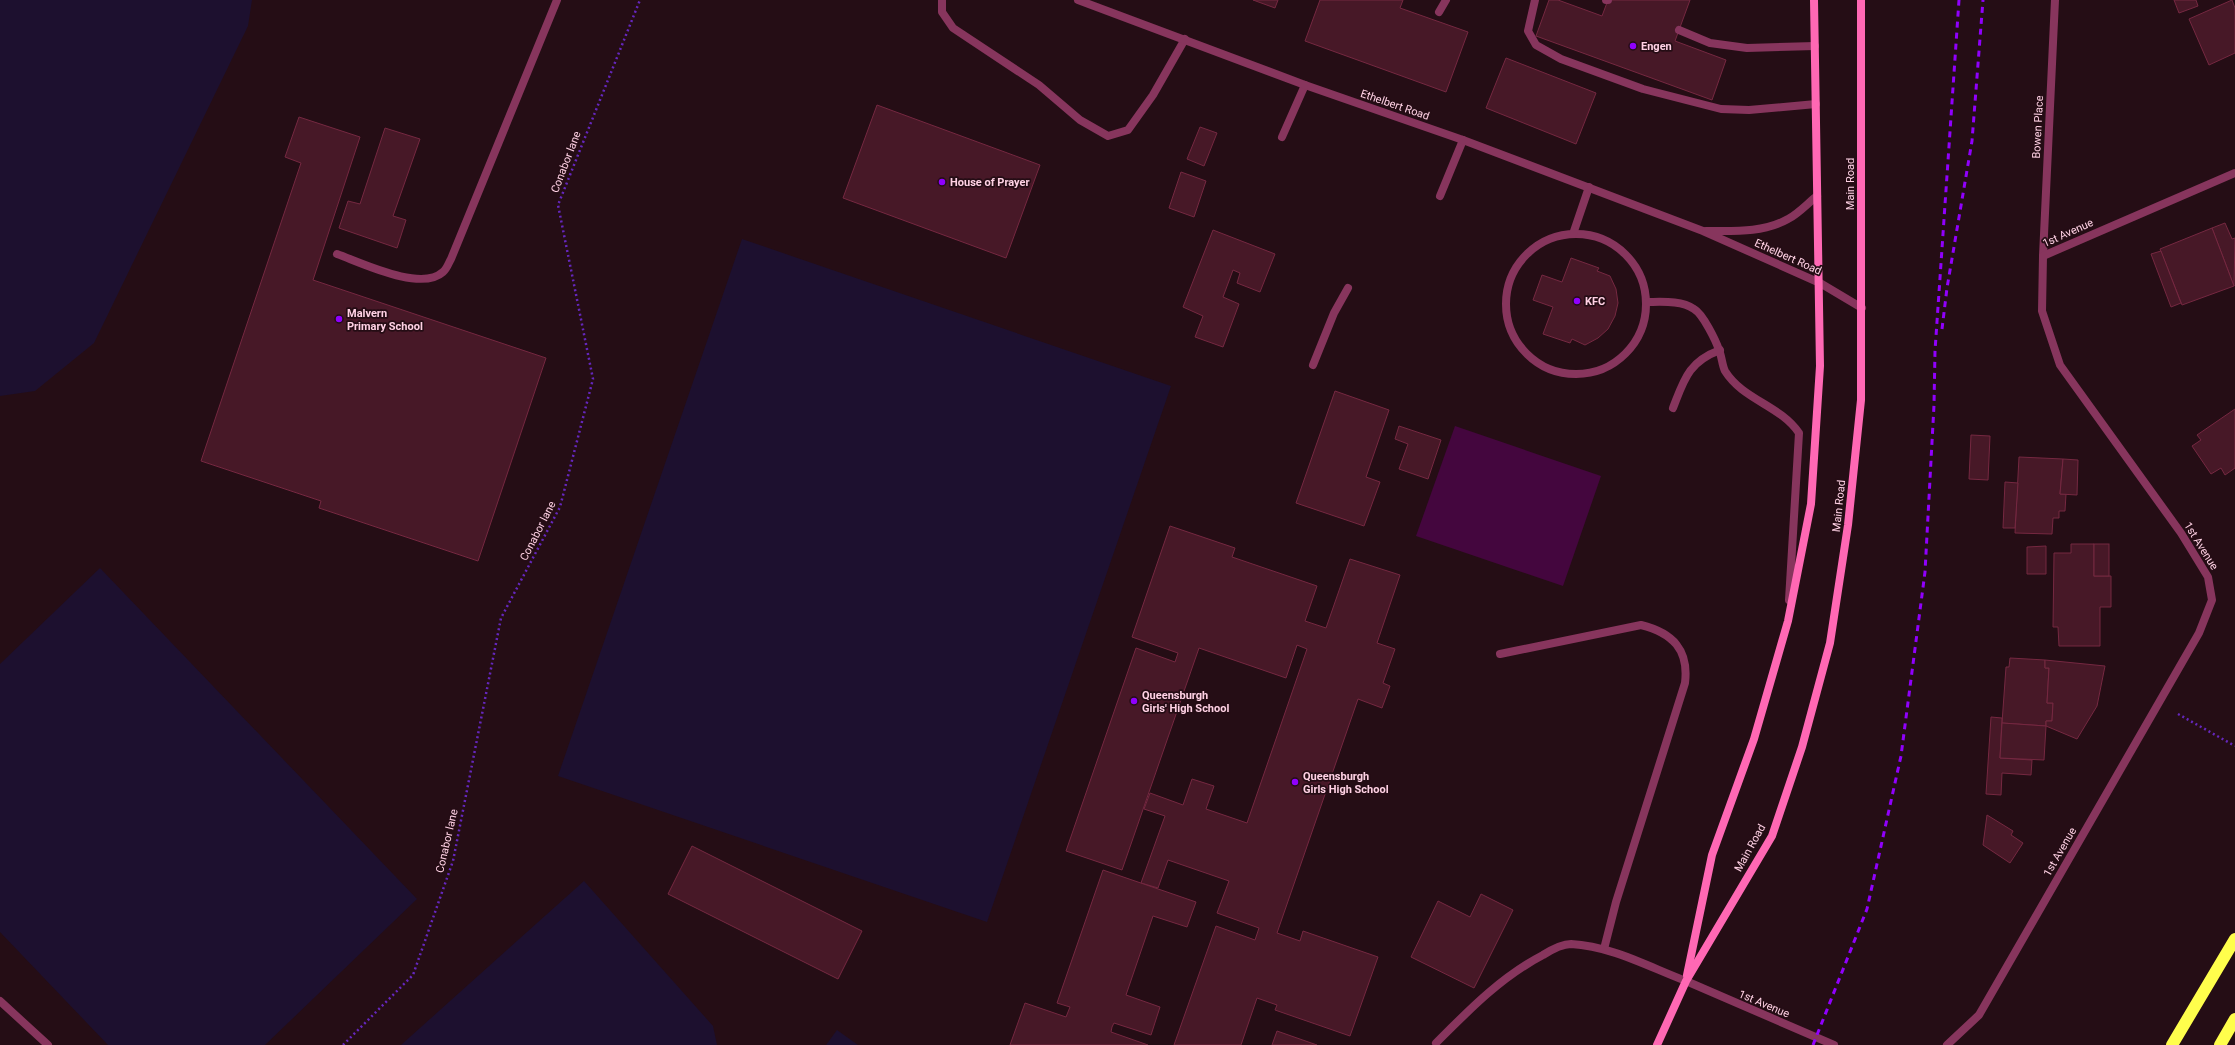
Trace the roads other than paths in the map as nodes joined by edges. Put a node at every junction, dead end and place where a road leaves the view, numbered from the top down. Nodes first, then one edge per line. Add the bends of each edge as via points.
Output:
1 (557, 0) edge
2 (942, 0) edge
3 (1078, 0) edge
4 (1446, 0) edge
5 (1535, 0) edge
6 (1814, 0) edge
7 (1861, 0) edge
8 (2055, 0) edge
9 (1439, 12) dead end
10 (1679, 30) dead end
11 (1185, 39) junction
12 (1816, 46) junction
13 (1305, 85) junction
14 (1816, 104) junction
15 (1282, 137) dead end
16 (1464, 140) junction
17 (2235, 173) edge
18 (1589, 187) junction
19 (1440, 196) dead end
20 (1817, 196) junction
21 (1703, 231) junction
22 (1573, 234) junction
23 (337, 254) dead end
24 (2043, 256) junction
25 (1820, 283) junction
26 (1348, 288) dead end
27 (1646, 302) junction
28 (1862, 308) junction
29 (1720, 350) junction
30 (1313, 365) dead end
31 (1673, 408) dead end
32 (1788, 621) junction
33 (1500, 654) dead end
34 (2235, 939) edge
35 (1604, 949) junction
36 (1686, 981) junction
37 (0, 1001) edge
38 (2235, 1018) edge
39 (1436, 1044) dead end
40 (48, 1045) edge
41 (1657, 1045) edge
42 (1834, 1045) edge
43 (1947, 1045) edge
44 (2172, 1045) edge
45 (2220, 1045) edge

1 - 23 street via 452,258 443,272 434,277 412,280
2 - 11 street via 942,12 953,28 1039,85 1080,120 1108,136 1128,130 1153,95
3 - 11 street, Ethelbert Road
4 - 9 street
5 - 14 street via 1528,31 1536,45 1562,59 1643,89 1721,108 1749,110
6 - 12 main road, Main Road
7 - 28 main road, Main Road
8 - 24 street, Bowen Place
10 - 12 street via 1710,43 1747,48
11 - 13 street, Ethelbert Road
12 - 14 main road, Main Road
13 - 15 street
13 - 16 street, Ethelbert Road
14 - 20 main road, Main Road
16 - 18 street, Ethelbert Road
16 - 19 street
17 - 24 street, 1st Avenue
18 - 21 street, Ethelbert Road
18 - 22 street
20 - 21 street, Ethelbert Road via 1789,219 1771,227
20 - 25 main road, Main Road
21 - 25 street, Ethelbert Road
22 - 27 street via 1586,234 1609,242 1629,257 1641,277
22 - 27 street via 1562,235 1539,244 1520,260 1509,282 1505,306 1510,330 1522,351 1554,372 1574,375 1593,373 1626,354 1644,321
24 - 43 street, 1st Avenue via 2042,311 2060,365 2181,533 2208,577 2212,600 2199,633 1979,1015
25 - 28 street, Ethelbert Road
25 - 32 main road, Main Road via 1820,366 1811,504
26 - 30 street via 1334,313
27 - 29 street via 1678,303 1695,309
28 - 36 main road, Main Road via 1861,400 1848,526 1830,643 1802,747 1772,836
29 - 31 street via 1697,362 1687,372
29 - 32 street via 1724,370 1740,389 1789,419 1799,433
32 - 36 main road, Main Road via 1754,739 1712,855
33 - 35 street via 1641,625 1655,628 1670,638 1680,647 1685,660 1686,683 1616,902
34 - 44 highway
35 - 36 street, 1st Avenue
35 - 39 street, 1st Avenue via 1569,944 1555,948 1519,967
36 - 41 main road, Main Road
36 - 42 street, 1st Avenue
37 - 40 street
38 - 45 highway

